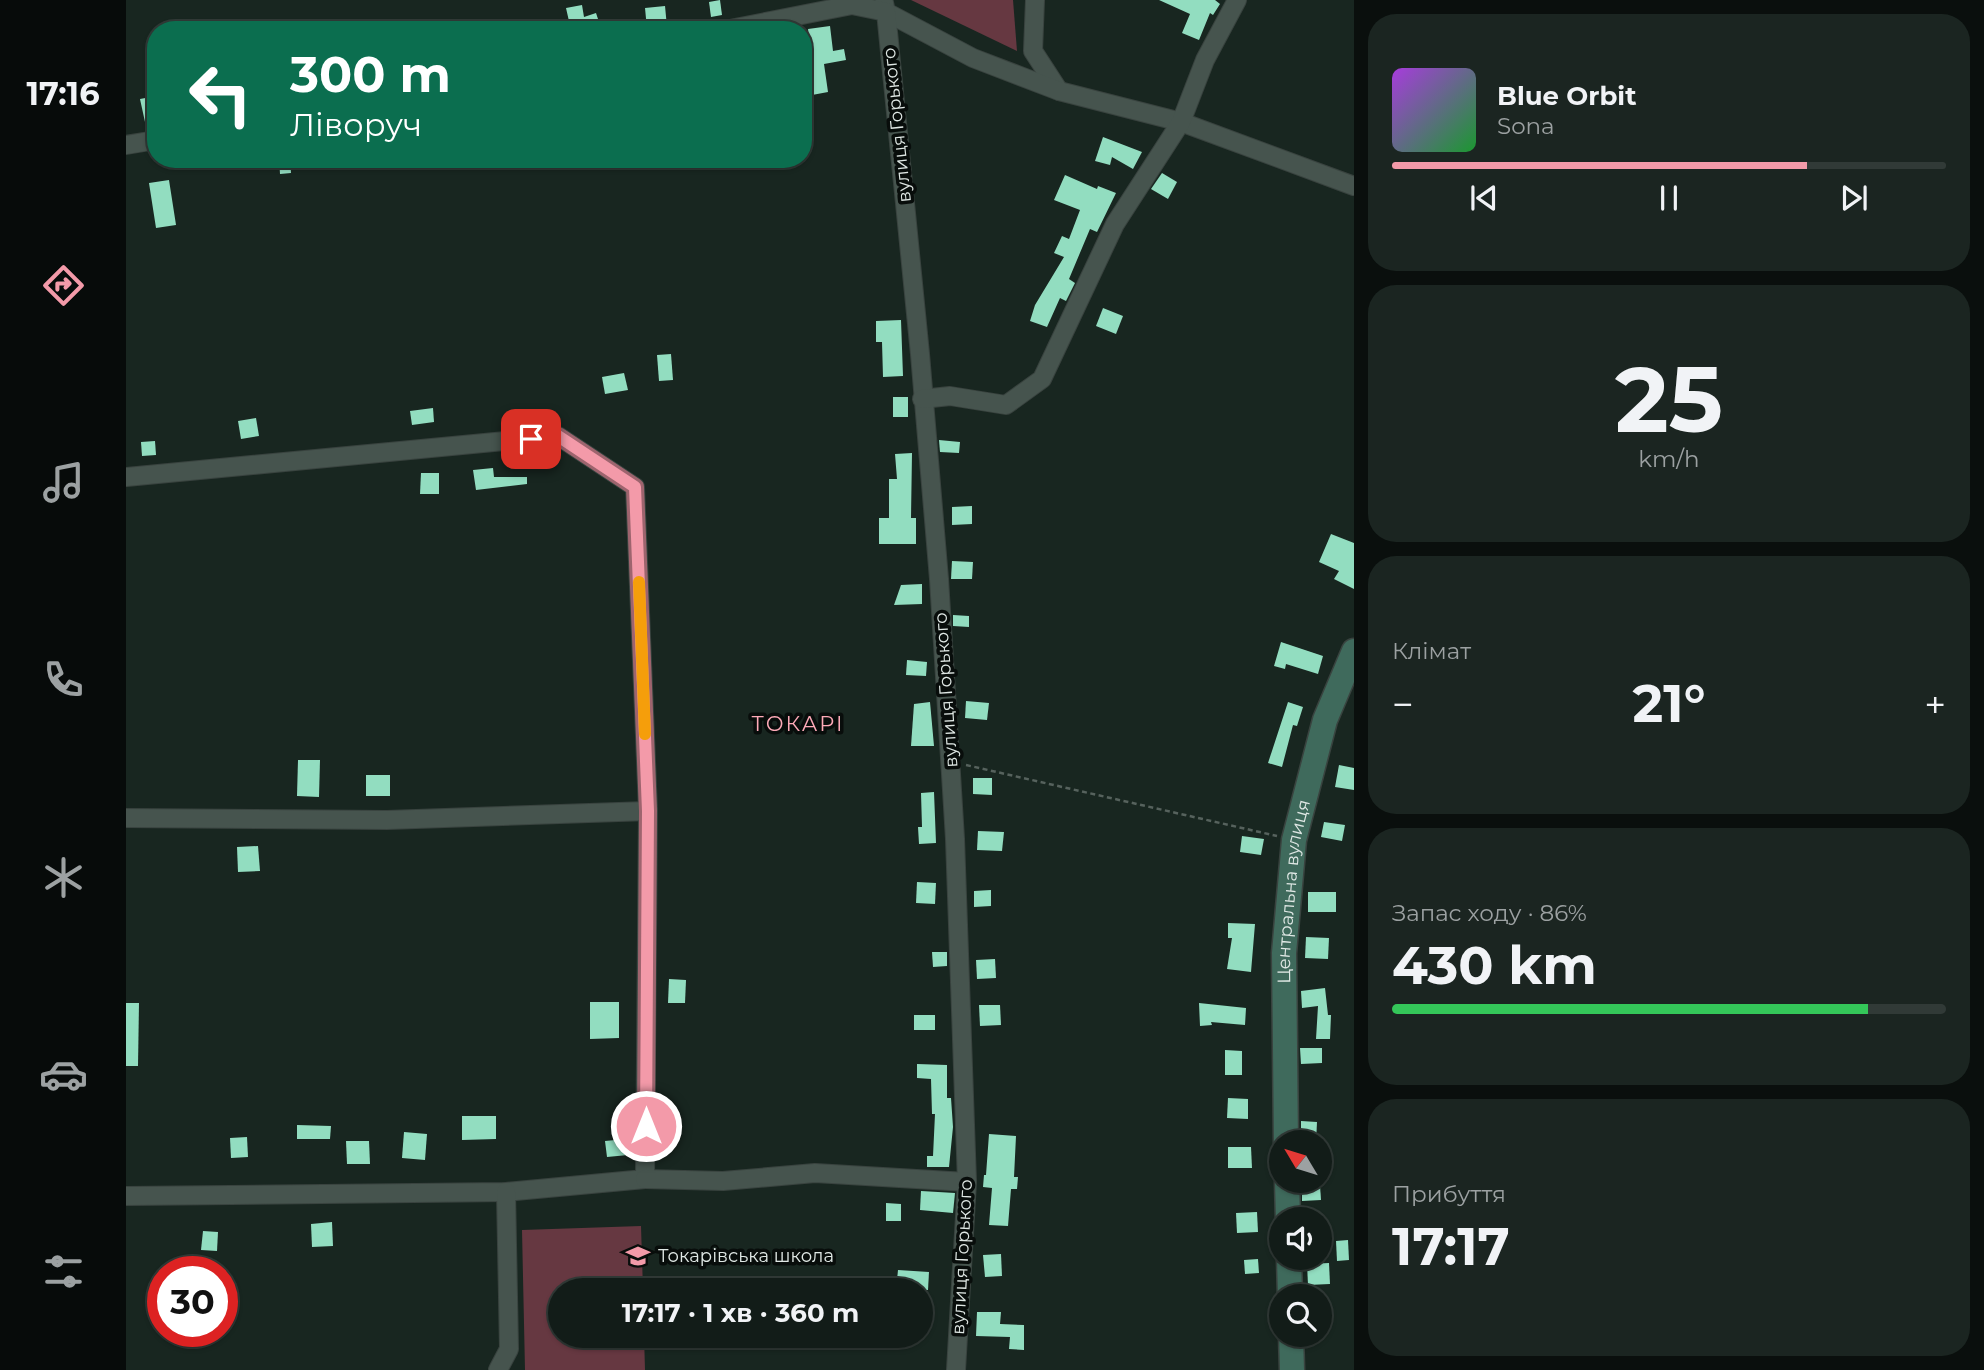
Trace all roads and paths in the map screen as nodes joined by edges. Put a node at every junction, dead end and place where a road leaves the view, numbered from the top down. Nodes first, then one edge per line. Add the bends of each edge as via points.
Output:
1 (1035, 0) edge
2 (1237, 0) edge
3 (885, 6) edge
4 (771, 21) edge
5 (1059, 91) junction
6 (1181, 122) junction
7 (147, 142) edge
8 (126, 145) edge
9 (1354, 186) edge
10 (922, 399) junction
11 (126, 477) edge
12 (1354, 651) edge
13 (951, 762) junction
14 (648, 811) junction
15 (126, 818) edge
16 (1294, 840) junction
17 (1286, 1130) edge
18 (645, 1179) junction
19 (967, 1182) junction
20 (506, 1192) junction
21 (126, 1196) edge
22 (1291, 1347) edge
23 (498, 1370) edge
24 (956, 1370) edge
25 (1292, 1370) edge

1 - 5 street via 1033,51
2 - 6 street via 1205,60
3 - 4 street via 852,5
3 - 5 street via 973,58
3 - 10 street, вулиця Горького
5 - 6 street
6 - 9 street
6 - 10 street via 1115,224 1042,379 1006,405 950,396
7 - 8 street
10 - 13 street, вулиця Горького
11 - 14 street via 558,436 635,487
12 - 16 street, Центральна вулиця via 1325,720
13 - 16 path
13 - 19 street, вулиця Горького
14 - 15 street via 387,820
14 - 18 street
16 - 17 street, Центральна вулиця via 1284,953
18 - 19 street via 723,1181 815,1173
18 - 20 street
19 - 24 street, вулиця Горького
20 - 21 street
20 - 23 street via 509,1349
22 - 25 street

